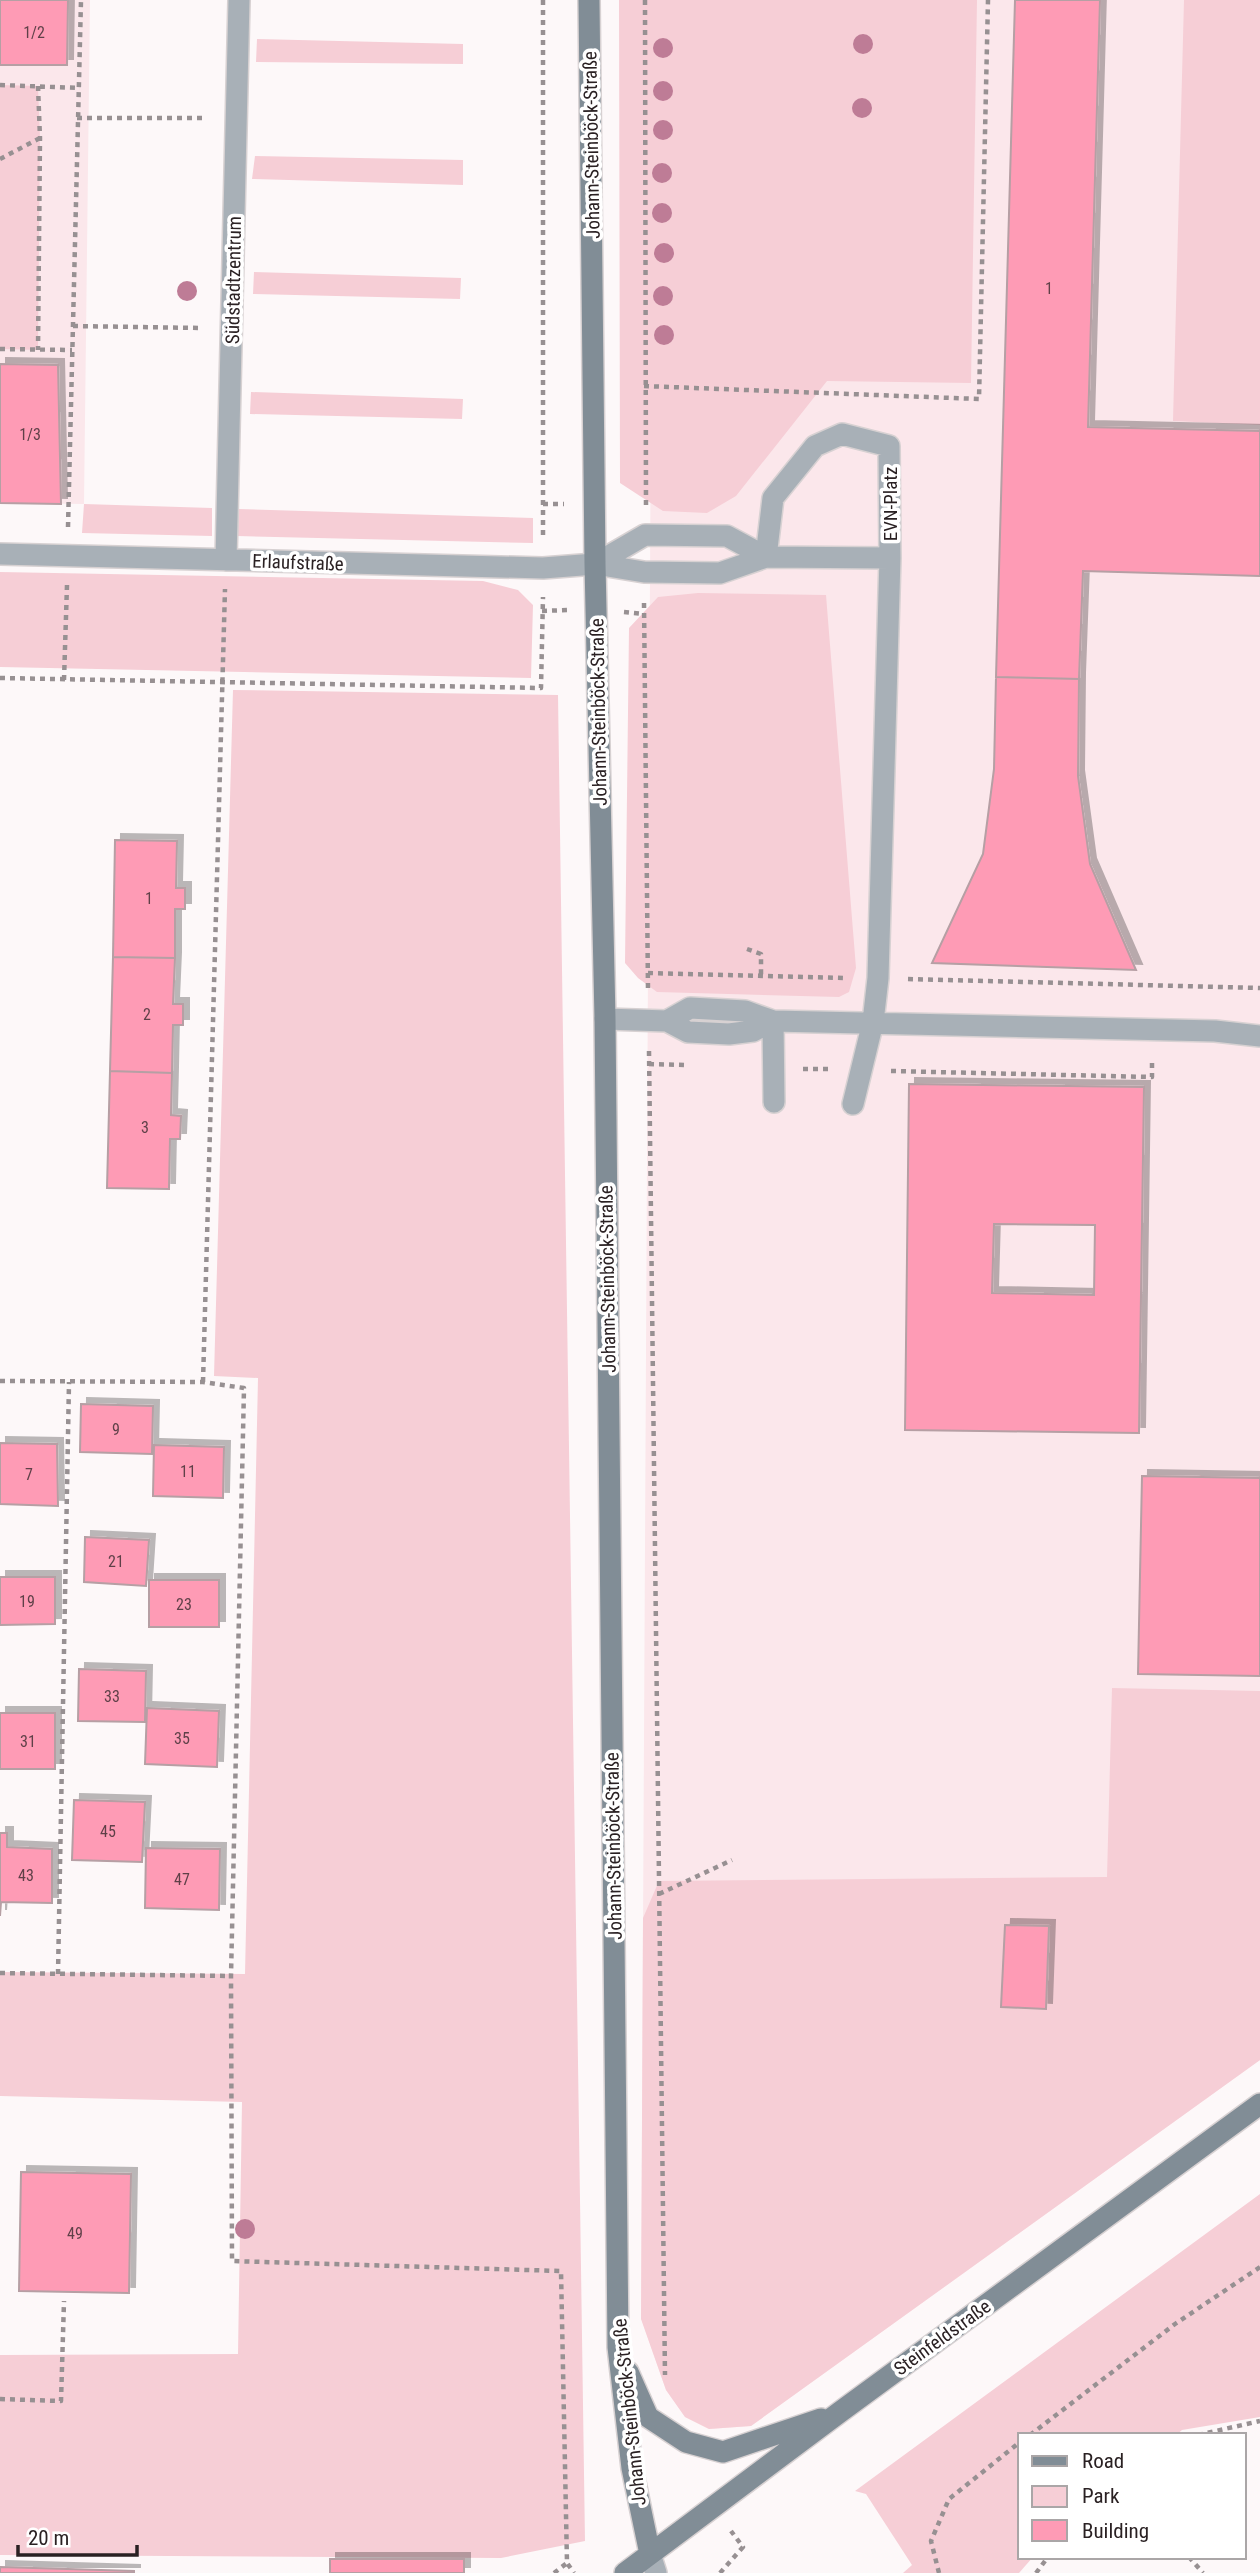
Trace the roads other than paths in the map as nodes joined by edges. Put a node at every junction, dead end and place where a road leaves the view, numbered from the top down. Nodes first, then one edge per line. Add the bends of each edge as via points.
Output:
1 (239, 0) edge
2 (589, 0) edge
3 (0, 554) edge
4 (766, 556) junction
5 (890, 558) junction
6 (226, 560) junction
7 (596, 564) junction
8 (605, 1019) junction
9 (772, 1021) junction
10 (873, 1022) junction
11 (1260, 1036) edge
12 (774, 1102) dead end
13 (853, 1104) dead end
14 (1260, 2104) edge
15 (618, 2347) junction
16 (840, 2412) junction
17 (653, 2564) edge
18 (625, 2573) edge

1 - 6 street, Südstadtzentrum
2 - 7 street, Johann-Steinböck-Straße
3 - 6 street, Erlaufstraße
4 - 5 street, EVN-Platz
4 - 5 street, EVN-Platz via 772,498 815,446 842,434 889,446
4 - 7 street, EVN-Platz via 720,573 644,572
4 - 7 street via 727,536 645,536
5 - 10 street
6 - 7 street, Erlaufstraße via 543,568
7 - 8 street, Johann-Steinböck-Straße
8 - 9 street via 657,1021 690,1008 745,1011
8 - 15 street, Johann-Steinböck-Straße
9 - 10 street
9 - 12 street
10 - 11 street
10 - 13 street
14 - 16 street, Steinfeldstraße
15 - 16 street via 648,2417 686,2442 706,2449 723,2452
15 - 17 street, Johann-Steinböck-Straße via 632,2468
16 - 17 street, Steinfeldstraße via 712,2507
17 - 18 street, Steinfeldstraße

